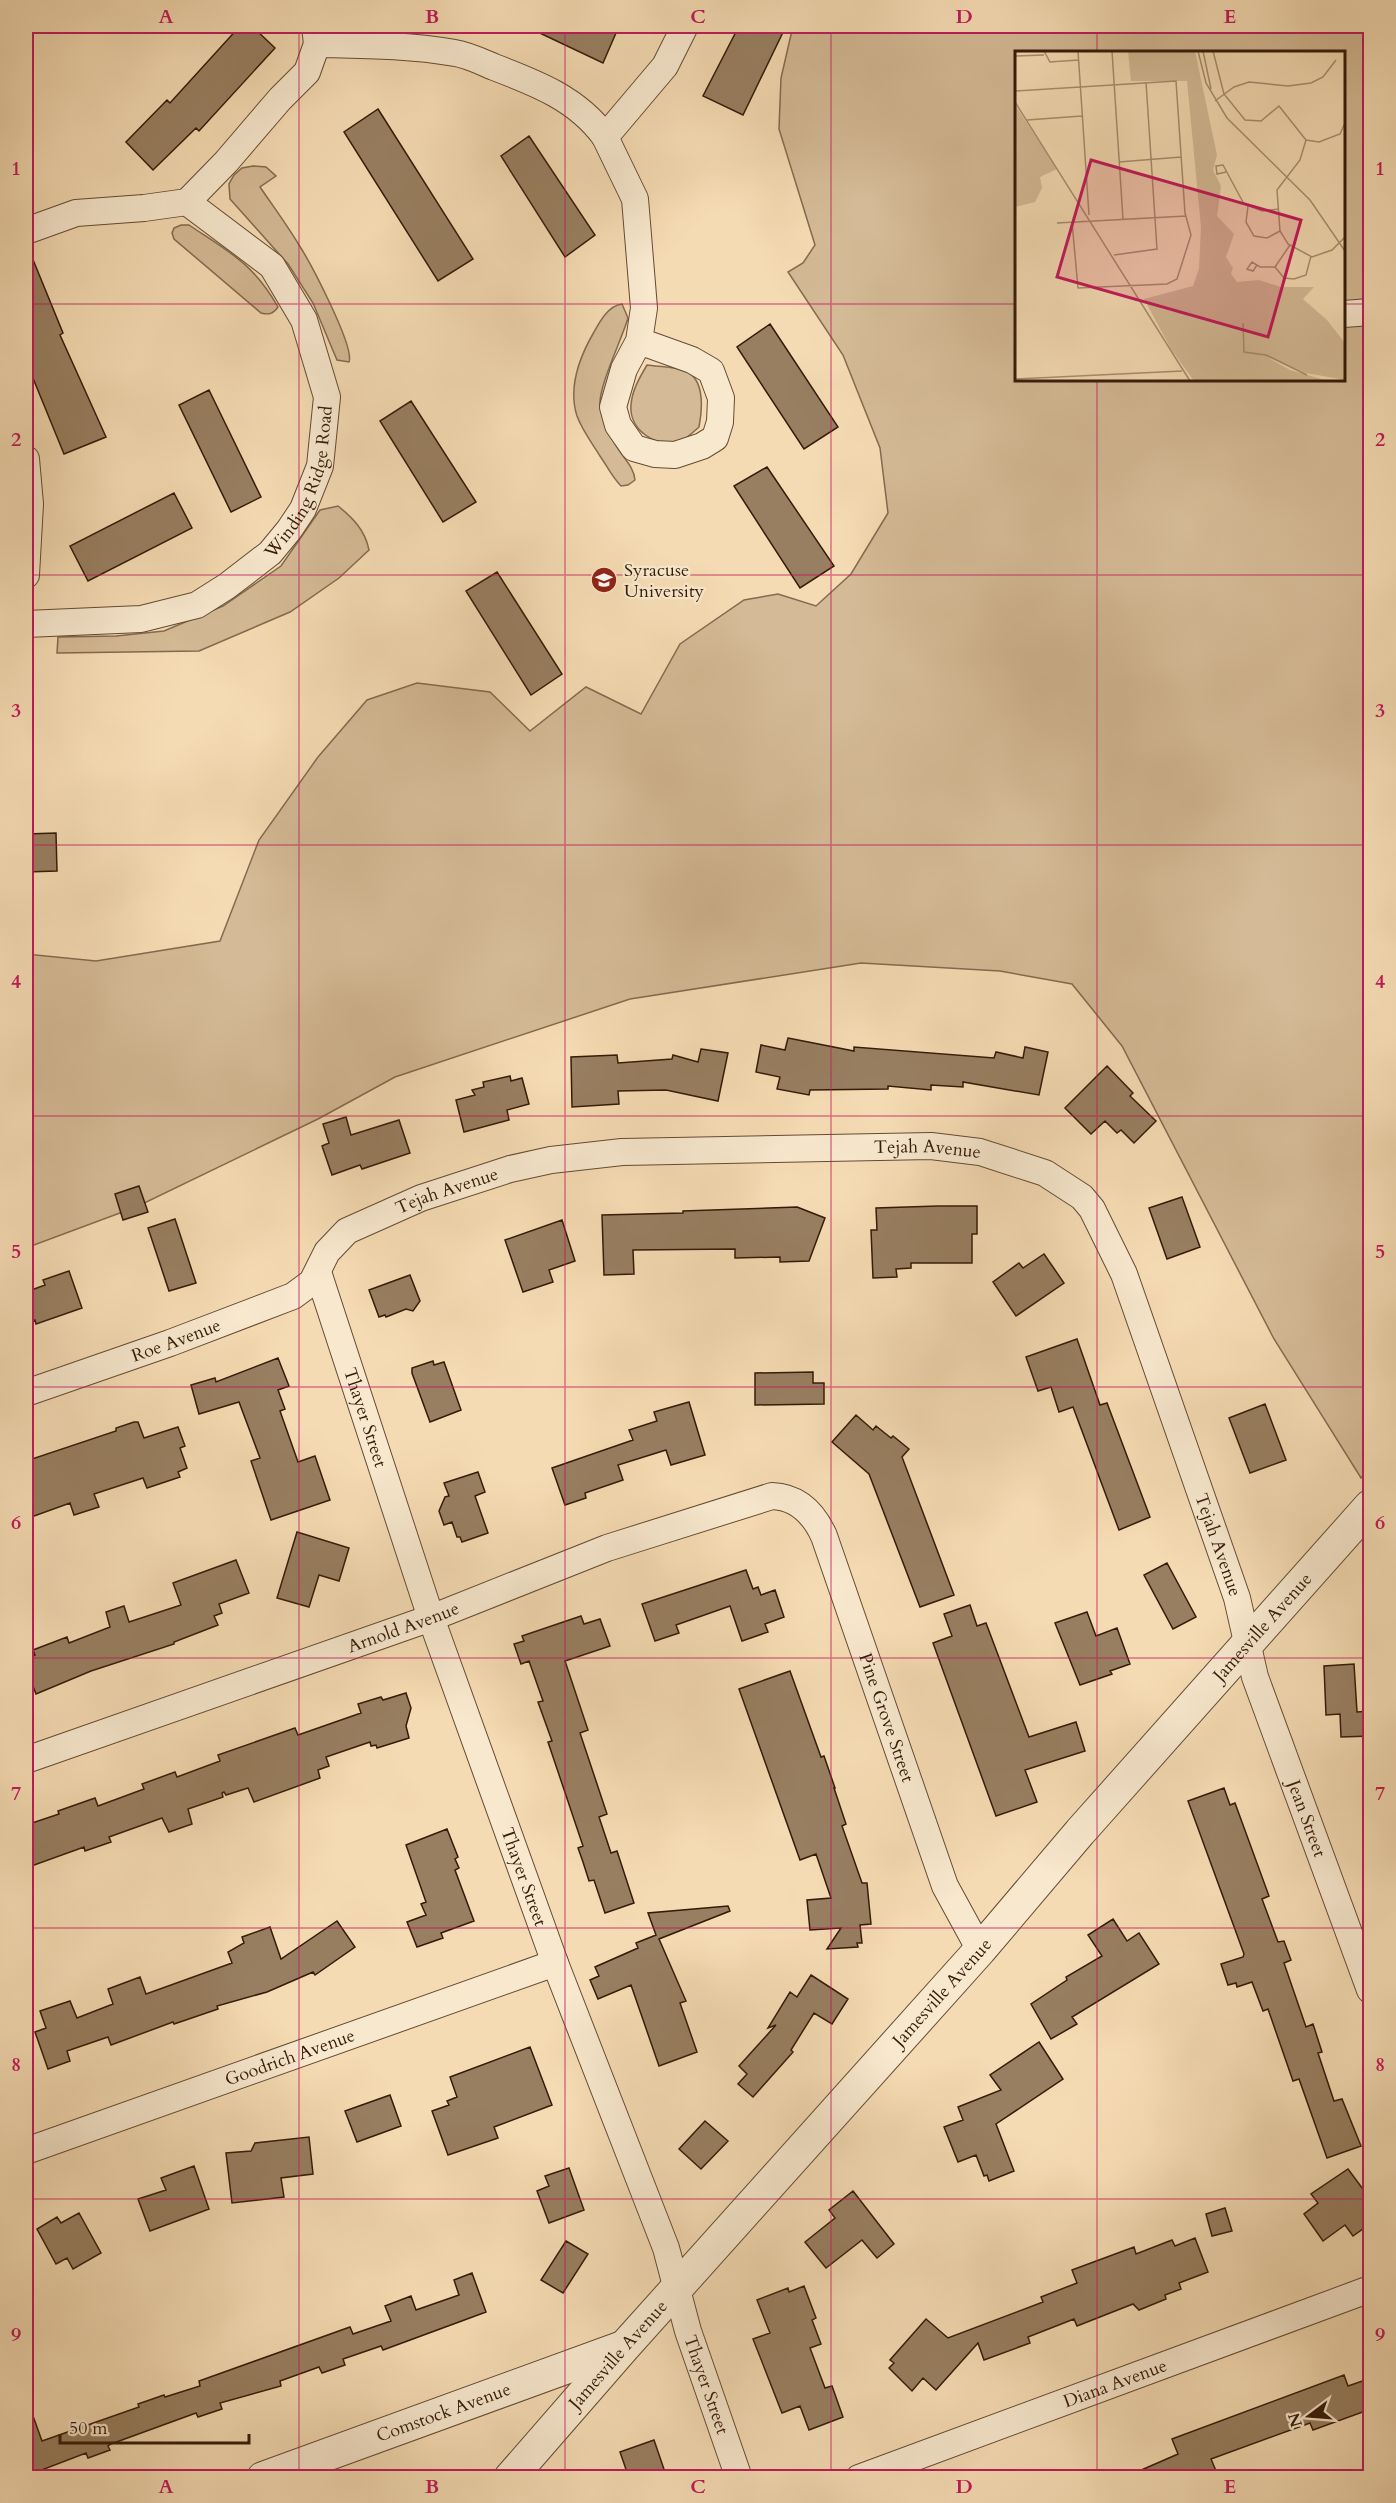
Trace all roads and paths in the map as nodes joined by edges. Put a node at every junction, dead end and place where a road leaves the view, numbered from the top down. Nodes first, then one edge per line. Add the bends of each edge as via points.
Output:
1 (685, 26) edge
2 (316, 35) edge
3 (605, 137) junction
4 (187, 202) junction
5 (26, 231) edge
6 (1371, 312) edge
7 (1345, 314) edge
8 (639, 341) junction
9 (26, 459) edge
10 (26, 575) edge
11 (26, 624) edge
12 (318, 1272) junction
13 (26, 1393) edge
14 (782, 1496) joint
15 (1371, 1506) edge
16 (431, 1618) junction
17 (1247, 1646) junction
18 (26, 1760) edge
19 (980, 1950) junction
20 (555, 1963) junction
21 (1371, 1990) edge
22 (26, 2151) edge
23 (1371, 2289) edge
24 (677, 2290) junction
25 (624, 2347) junction
26 (263, 2478) edge
27 (510, 2478) edge
28 (739, 2478) edge
29 (859, 2478) edge

1 - 3 street via 665,66
2 - 3 street via 457,53 541,85 575,106
2 - 4 street via 307,72
3 - 8 street via 635,199 644,308
4 - 5 street via 76,213
4 - 11 street, Winding Ridge Road via 272,267 304,320 327,397 320,466 303,509 270,553 197,605 141,619
6 - 7 street
8 - 8 street via 624,369 613,407 618,425 634,448 675,455 716,438 722,398 711,371
9 - 10 street via 30,504
12 - 13 street, Roe Avenue via 312,1282 293,1296
12 - 16 street, Thayer Street
12 - 17 street, Tejah Avenue via 327,1252 346,1231 421,1198 551,1160 622,1152 931,1146 980,1152 1045,1173 1082,1197 1092,1209 1124,1274 1237,1598
14 - 16 street, Arnold Avenue via 607,1548
14 - 19 street, Pine Grove Street via 797,1502 816,1519 825,1536 945,1886
15 - 17 street, Jamesville Avenue
16 - 18 street, Arnold Avenue
16 - 20 street, Thayer Street
17 - 19 street, Jamesville Avenue
17 - 21 street, Jean Street
19 - 24 street, Jamesville Avenue
20 - 22 street, Goodrich Avenue
20 - 24 street, Thayer Street via 666,2248
23 - 29 street, Diana Avenue
24 - 25 street, Jamesville Avenue
24 - 28 street, Thayer Street
25 - 26 street, Comstock Avenue
25 - 27 street, Jamesville Avenue

